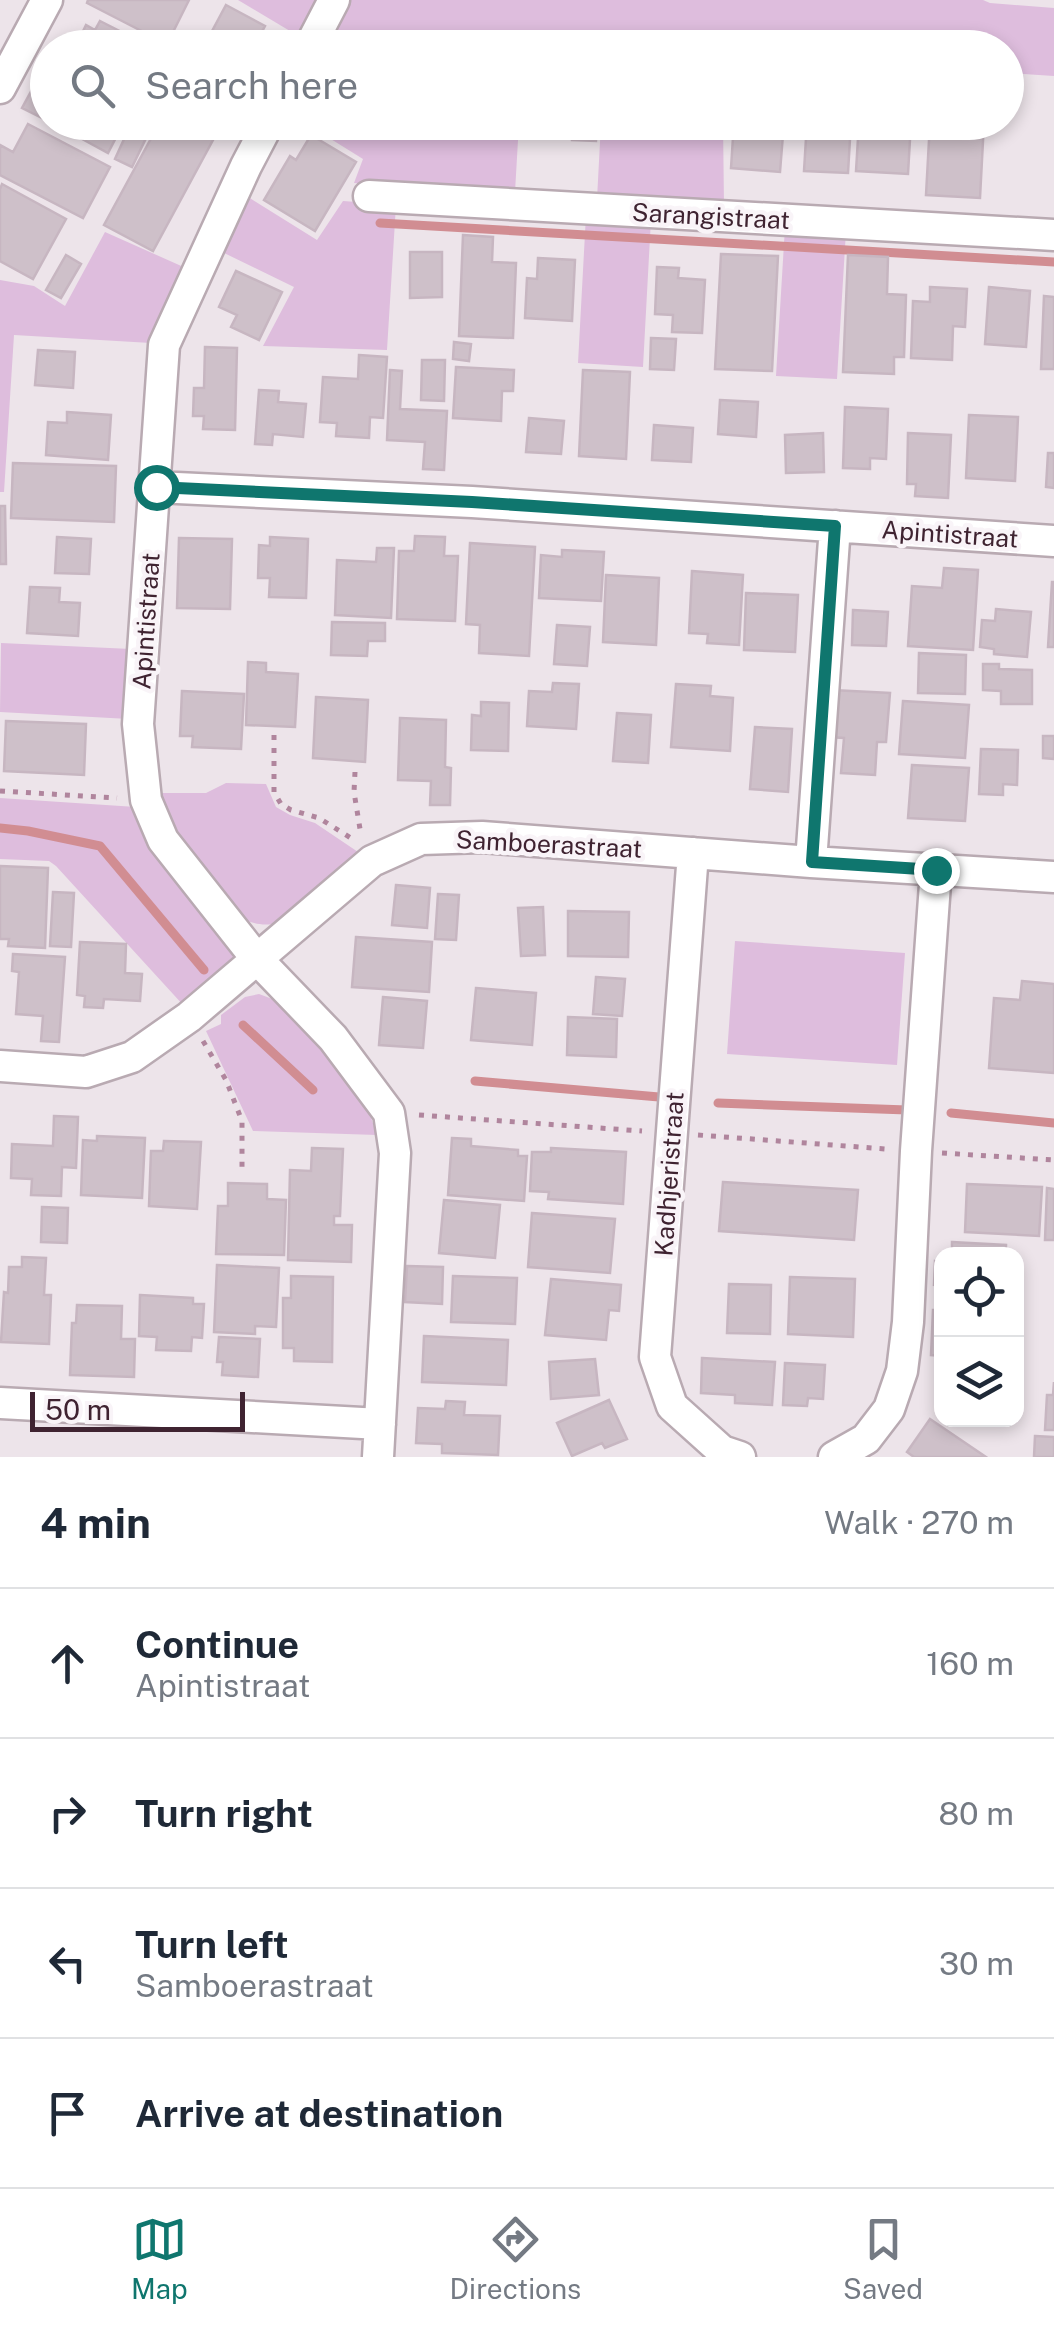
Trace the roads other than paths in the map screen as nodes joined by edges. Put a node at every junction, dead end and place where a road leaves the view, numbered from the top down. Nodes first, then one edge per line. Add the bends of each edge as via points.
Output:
1 (47, 0) edge
2 (334, 0) edge
3 (31, 30) edge
4 (318, 30) edge
5 (30, 32) edge
6 (0, 88) edge
7 (260, 140) edge
8 (369, 196) dead end
9 (1054, 235) edge
10 (156, 487) junction
11 (835, 526) junction
12 (1054, 541) edge
13 (693, 853) junction
14 (812, 862) junction
15 (936, 870) junction
16 (1054, 877) edge
17 (256, 958) junction
18 (0, 1066) edge
19 (0, 1403) edge
20 (380, 1424) junction
21 (378, 1457) edge
22 (740, 1457) edge
23 (834, 1457) edge

1 - 3 street
2 - 4 street
5 - 6 street
7 - 10 street via 164,345
8 - 9 street, Sarangistraat
10 - 11 street, Apintistraat
10 - 17 street, Apintistraat via 138,724 146,800 163,840
11 - 12 street, Apintistraat
11 - 14 street
13 - 14 street, Samboerastraat
13 - 17 street, Samboerastraat via 482,836 422,840 372,862
13 - 22 street, Kadhjeristraat via 655,1357 672,1406 722,1451
14 - 15 street, Samboerastraat
15 - 16 street, Samboerastraat
15 - 23 street via 902,1371 889,1409 866,1439
17 - 18 street, Samboerastraat via 132,1057 86,1072
17 - 20 street, Apintistraat via 333,1038 390,1113 395,1154
19 - 20 street
20 - 21 street

